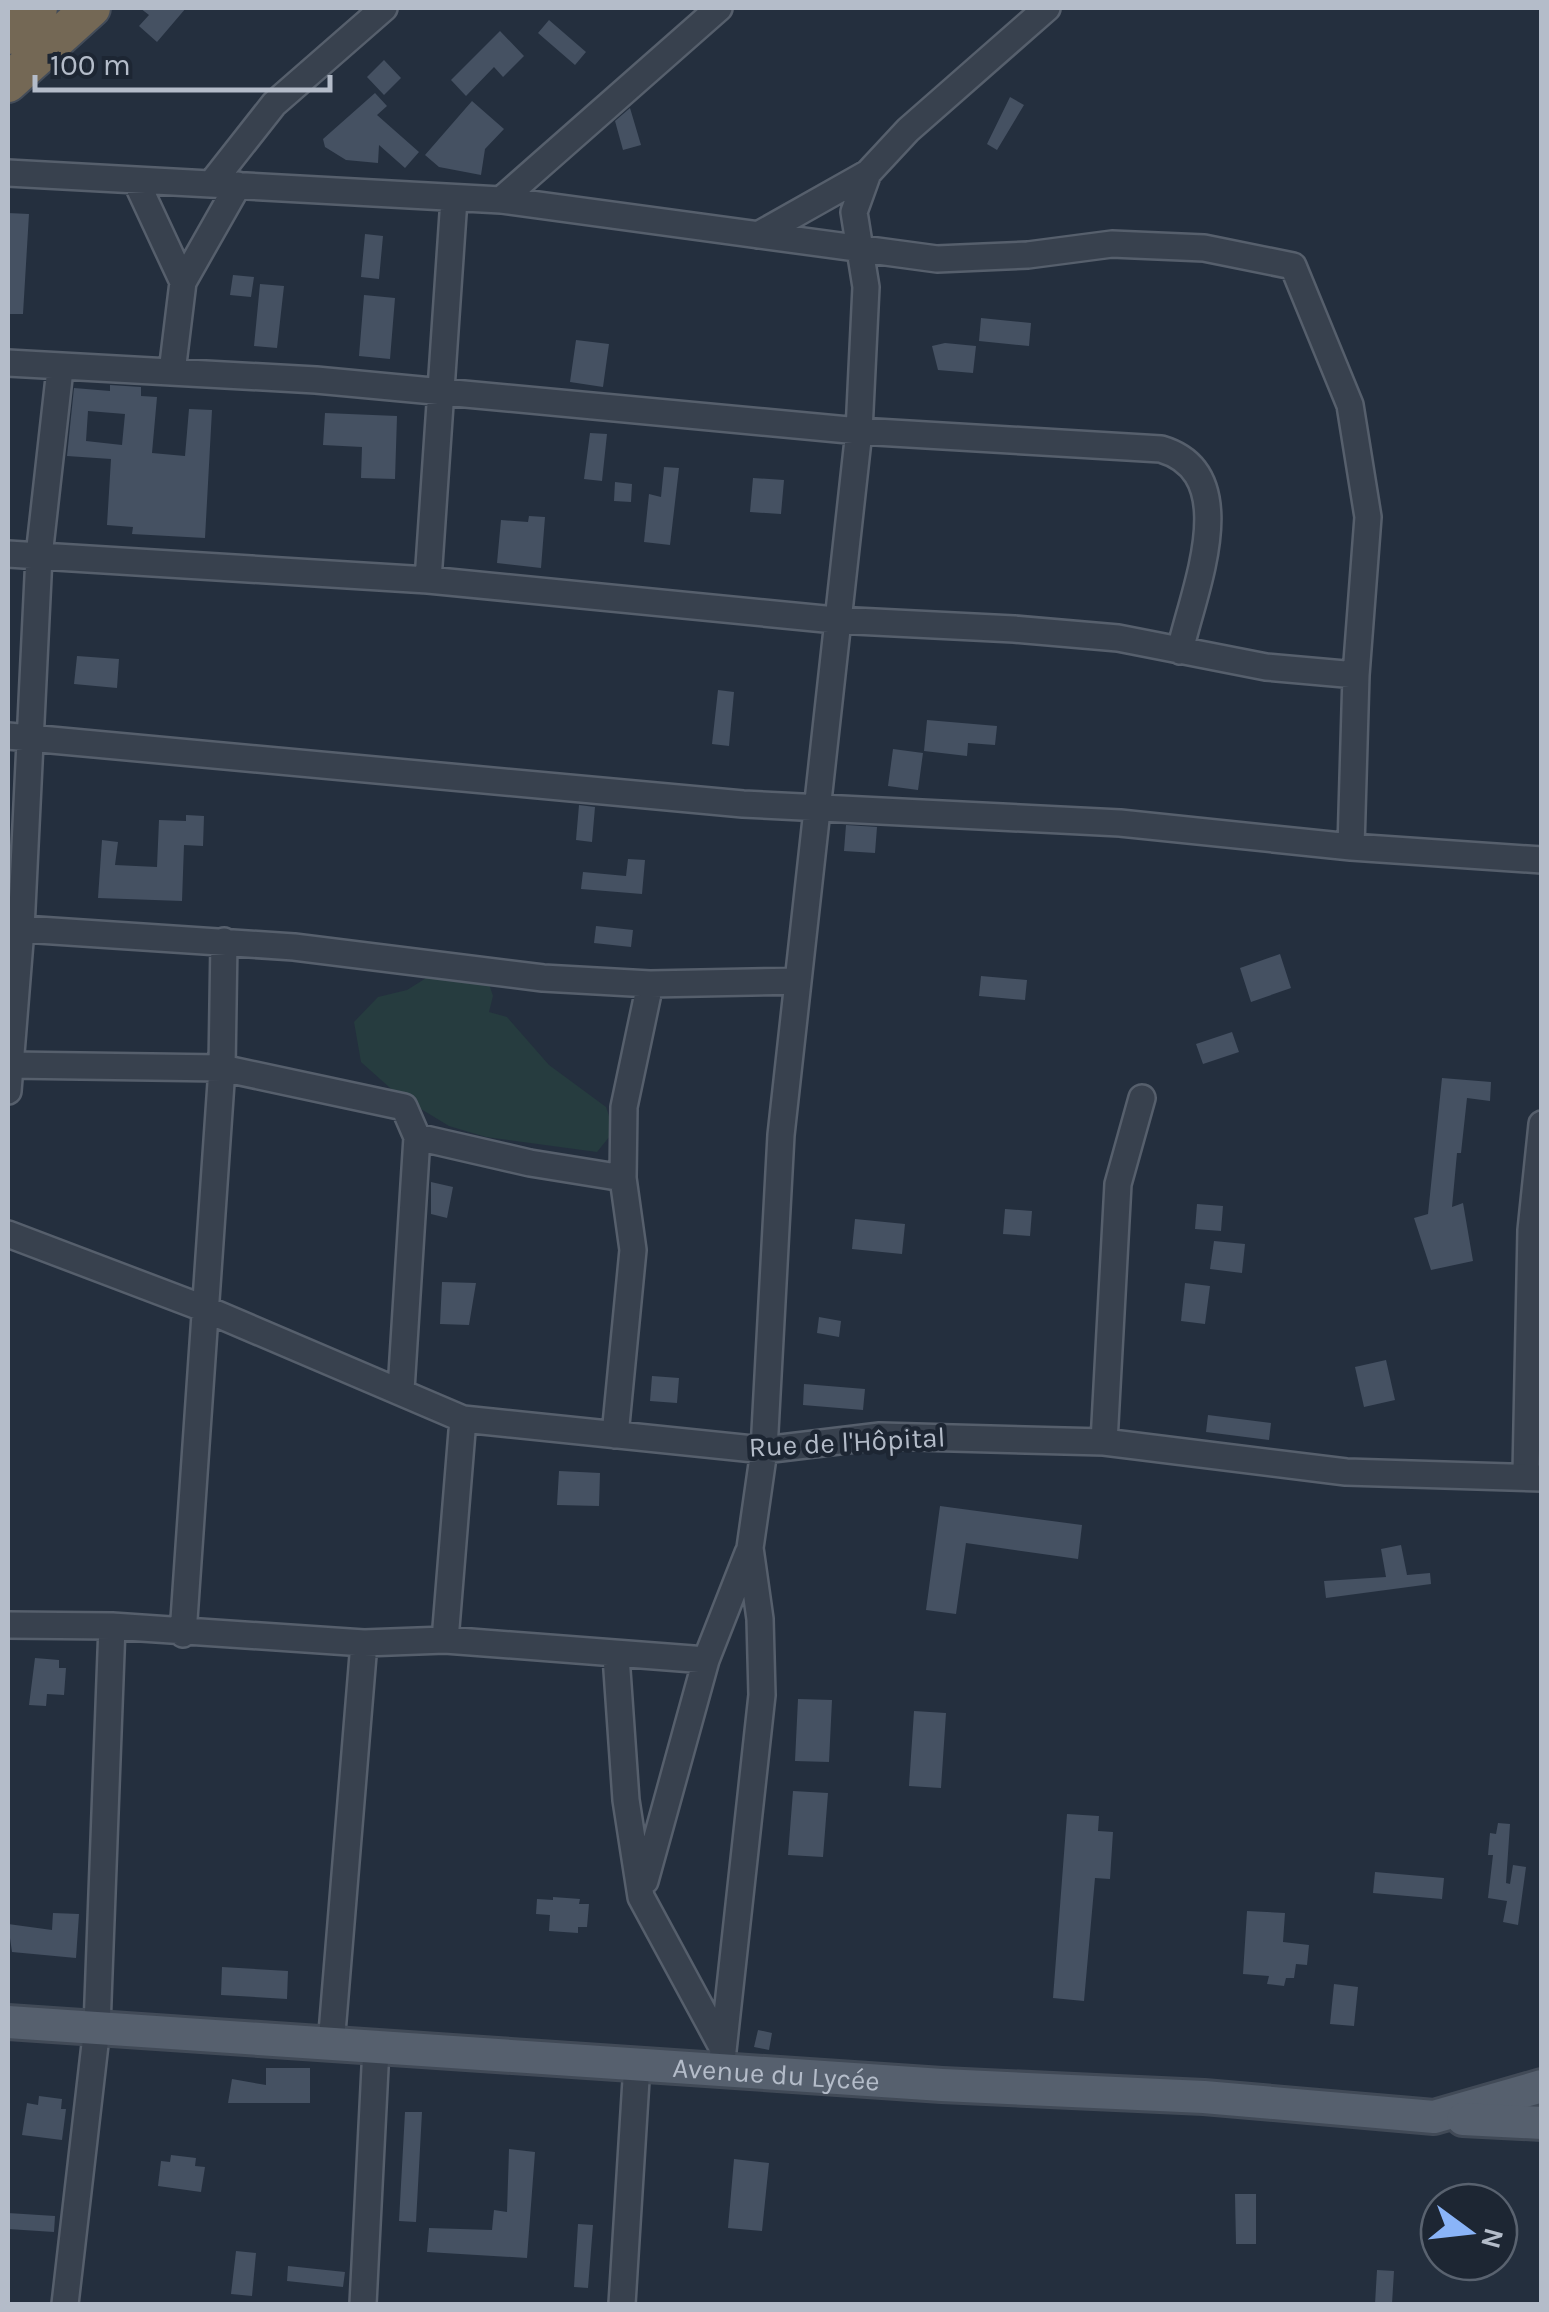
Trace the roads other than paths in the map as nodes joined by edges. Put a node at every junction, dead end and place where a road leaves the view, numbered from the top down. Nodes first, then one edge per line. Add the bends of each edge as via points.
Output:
1 (38, 8) edge
2 (91, 8) edge
3 (384, 8) edge
4 (719, 8) edge
5 (1048, 8) edge
6 (8, 34) edge
7 (8, 83) edge
8 (868, 173) junction
9 (8, 174) edge
10 (136, 181) junction
11 (211, 184) junction
12 (238, 185) junction
13 (454, 199) junction
14 (501, 200) junction
15 (758, 235) junction
16 (862, 252) junction
17 (184, 282) junction
18 (8, 362) edge
19 (60, 369) junction
20 (172, 372) junction
21 (440, 391) junction
22 (859, 431) junction
23 (8, 554) edge
24 (39, 556) junction
25 (428, 580) junction
26 (835, 620) junction
27 (1180, 650) junction
28 (1356, 675) junction
29 (18, 736) edge
30 (815, 809) junction
31 (1352, 847) junction
32 (1542, 860) edge
33 (14, 929) edge
34 (224, 941) junction
35 (797, 981) junction
36 (650, 984) junction
37 (10, 1064) edge
38 (222, 1068) junction
39 (8, 1091) edge
40 (1142, 1098) dead end
41 (1542, 1124) edge
42 (417, 1137) junction
43 (622, 1178) junction
44 (8, 1234) edge
45 (203, 1308) junction
46 (401, 1390) junction
47 (463, 1419) junction
48 (615, 1435) junction
49 (1104, 1442) junction
50 (764, 1450) junction
51 (1534, 1476) edge
52 (750, 1548) junction
53 (8, 1625) edge
54 (112, 1626) junction
55 (184, 1634) junction
56 (446, 1640) junction
57 (364, 1643) junction
58 (616, 1656) junction
59 (706, 1660) junction
60 (641, 1898) junction
61 (8, 2022) edge
62 (97, 2027) junction
63 (331, 2045) junction
64 (376, 2048) junction
65 (721, 2057) junction
66 (637, 2064) junction
67 (1542, 2086) edge
68 (1434, 2117) junction
69 (1542, 2124) edge
70 (65, 2304) edge
71 (363, 2304) edge
72 (622, 2304) edge

1 - 6 highway
2 - 7 highway
3 - 11 street via 274,104
4 - 14 street
5 - 8 street
8 - 15 street
8 - 16 street via 854,212
9 - 10 street
10 - 11 street
10 - 17 street
11 - 12 street
12 - 13 street
12 - 17 street
13 - 14 street
13 - 21 street
14 - 15 street
15 - 16 street
16 - 22 street
16 - 28 street via 975,260 1112,244 1178,246 1293,266 1338,372 1359,444 1368,517
17 - 20 street
18 - 19 street
19 - 20 street
19 - 24 street
20 - 21 street
21 - 22 street
21 - 25 street
22 - 26 street
22 - 27 street via 1161,449 1186,458 1207,491 1209,519
23 - 24 street
24 - 25 street
24 - 29 street
25 - 26 street
26 - 27 street via 1014,628
26 - 30 street
27 - 28 street
28 - 31 street
29 - 30 street
29 - 33 street
30 - 31 street via 1120,822
30 - 35 street
31 - 32 street
33 - 34 street
33 - 37 street
34 - 36 street
34 - 38 street
35 - 36 street
35 - 50 street via 780,1134
36 - 43 street via 624,1107
37 - 38 street
37 - 39 street
38 - 42 street via 404,1107
38 - 45 street
40 - 49 street via 1118,1184
41 - 51 street via 1532,1230
42 - 43 street
42 - 46 street
43 - 48 street via 633,1250
44 - 45 street, Rue de l'Hôpital
45 - 46 street, Rue de l'Hôpital
45 - 55 street
46 - 47 street, Rue de l'Hôpital
47 - 48 street, Rue de l'Hôpital
47 - 56 street
48 - 50 street, Rue de l'Hôpital
49 - 50 street, Rue de l'Hôpital via 880,1436
49 - 51 street, Rue de l'Hôpital via 1346,1472
50 - 52 street
52 - 59 street
52 - 65 street via 762,1695
53 - 54 street
54 - 55 street
54 - 62 street
55 - 57 street
56 - 57 street
56 - 58 street
57 - 63 street
58 - 59 street
58 - 60 street
59 - 60 street
60 - 65 street
61 - 62 main road, Avenue du Lycée
62 - 63 main road, Avenue du Lycée
62 - 70 street
63 - 64 main road, Avenue du Lycée
64 - 66 main road, Avenue du Lycée
64 - 71 street
65 - 66 main road, Avenue du Lycée
65 - 68 main road, Avenue du Lycée via 942,2085 1204,2096
66 - 72 street
67 - 68 main road, Avenue du Lycée
68 - 69 main road

